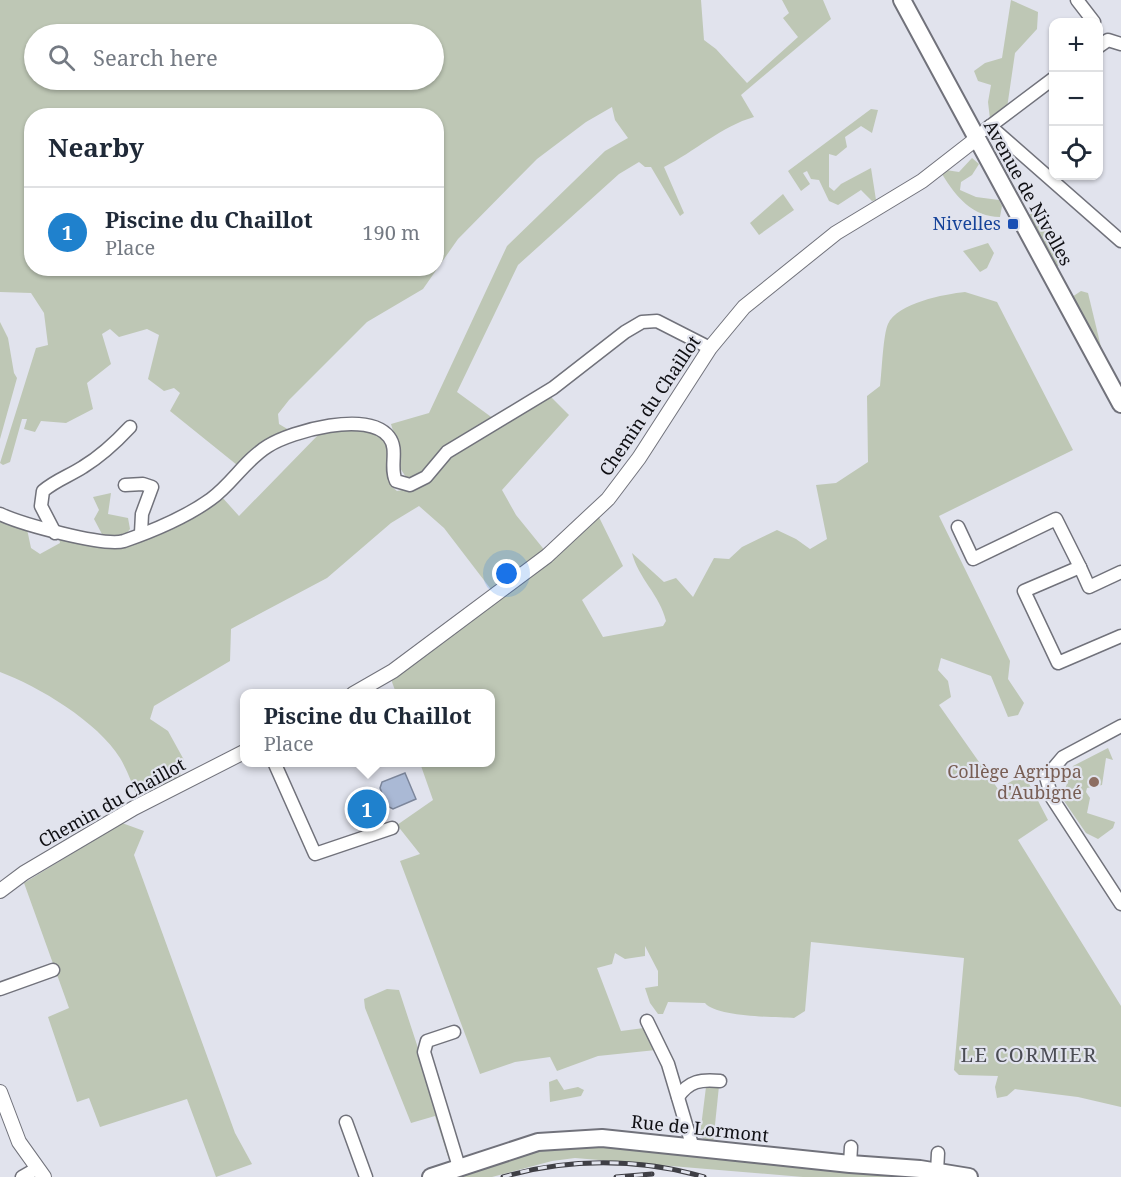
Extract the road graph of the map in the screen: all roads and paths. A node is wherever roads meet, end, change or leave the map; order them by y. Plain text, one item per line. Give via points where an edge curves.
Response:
1 (902, 0) edge
2 (1077, 0) edge
3 (1091, 18) edge
4 (1103, 44) edge
5 (1121, 44) edge
6 (1049, 81) edge
7 (990, 126) junction
8 (976, 139) junction
9 (1121, 241) edge
10 (710, 348) junction
11 (1119, 395) edge
12 (130, 427) dead end
13 (125, 485) dead end
14 (0, 514) edge
15 (958, 527) dead end
16 (55, 533) junction
17 (141, 533) junction
18 (1080, 567) junction
19 (1121, 572) edge
20 (1121, 636) edge
21 (360, 689) edge
22 (1121, 726) edge
23 (240, 754) edge
24 (276, 767) edge
25 (392, 828) dead end
26 (0, 891) edge
27 (1121, 904) edge
28 (53, 970) dead end
29 (0, 989) edge
30 (647, 1021) dead end
31 (454, 1032) dead end
32 (720, 1077) dead end
33 (0, 1092) edge
34 (678, 1097) junction
35 (346, 1122) dead end
36 (693, 1148) junction
37 (938, 1153) dead end
38 (459, 1167) junction
39 (937, 1172) junction
40 (40, 1173) edge
41 (22, 1177) edge
42 (366, 1177) edge
43 (431, 1177) edge
44 (969, 1177) edge

1 - 8 main road, Avenue de Nivelles
2 - 3 street
4 - 5 street
6 - 7 street
7 - 8 street
7 - 9 street
8 - 10 street, Chemin du Chaillot via 922,181 836,233 744,308
8 - 11 main road, Avenue de Nivelles
10 - 17 street via 657,321 642,322 553,388 447,452 418,483 410,485 396,481 393,444 380,429 346,424 299,433 268,446 213,498
10 - 21 street, Chemin du Chaillot via 608,499 547,556 393,671
12 - 16 street via 112,446 43,491 41,506
13 - 17 street via 152,487 142,514
14 - 16 street
15 - 18 street via 973,559 1056,519
16 - 17 street via 122,542
18 - 19 street via 1089,587
18 - 20 street via 1024,591 1059,663
22 - 27 street via 1063,757 1046,777 1052,798
23 - 26 street, Chemin du Chaillot via 134,808
24 - 25 street via 315,854
28 - 29 street
30 - 34 street via 668,1064
31 - 38 street via 427,1041 424,1052
32 - 34 street via 694,1082
33 - 40 street via 19,1142
34 - 36 street
35 - 42 street
36 - 38 main road, Rue de Lormont via 602,1138 569,1139 538,1142
36 - 39 main road, Rue de Lormont via 851,1156
37 - 39 street
38 - 43 main road, Rue de Lormont
39 - 44 main road, Rue de Lormont
40 - 41 street

